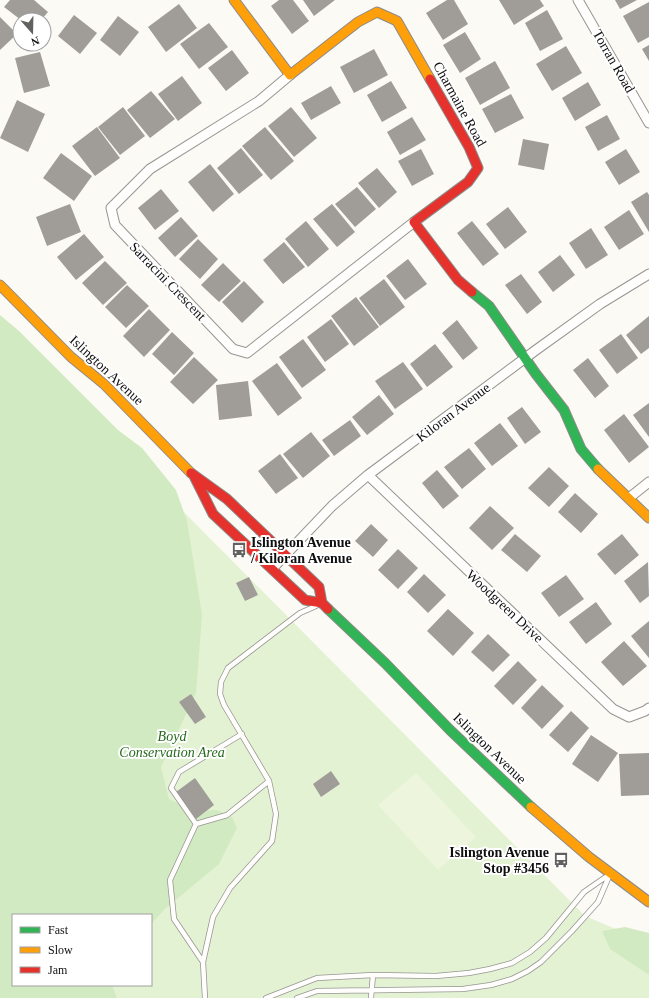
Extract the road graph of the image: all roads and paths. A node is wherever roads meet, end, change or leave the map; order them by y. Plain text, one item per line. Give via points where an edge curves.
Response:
1 (234, 0) edge
2 (578, 0) edge
3 (290, 75) junction
4 (649, 123) edge
5 (414, 222) junction
6 (649, 274) edge
7 (0, 285) edge
8 (525, 358) junction
9 (368, 475) junction
10 (194, 476) junction
11 (649, 482) edge
12 (629, 498) junction
13 (649, 518) edge
14 (286, 555) junction
15 (272, 570) junction
16 (322, 603) junction
17 (649, 708) edge
18 (242, 734) junction
19 (269, 780) junction
20 (196, 824) junction
21 (610, 874) junction
22 (649, 902) edge
23 (203, 962) junction
24 (373, 975) junction
25 (372, 991) junction
26 (205, 998) edge
27 (266, 998) edge
28 (297, 998) edge
29 (371, 998) edge

1 - 3 main road
2 - 4 street, Torran Road
3 - 5 main road, Charmaine Road via 358,22 377,12 397,21 469,147 478,168 468,182
3 - 5 street, Sarracini Crescent via 259,101 150,169 111,208 115,225 233,349 247,353
5 - 8 main road via 458,280 489,306
6 - 8 street, Kiloran Avenue via 600,304
7 - 10 main road, Islington Avenue via 72,357 104,384
8 - 9 street, Kiloran Avenue
8 - 12 main road via 564,410 581,448 592,463
9 - 14 street, Kiloran Avenue via 332,506
9 - 17 street, Woodgreen Drive via 613,709 628,717
10 - 14 main road, Islington Avenue via 227,499
10 - 15 main road, Islington Avenue via 213,514
11 - 12 street
12 - 13 main road
14 - 15 street, Kiloran Avenue
14 - 16 main road, Islington Avenue via 319,586
15 - 16 main road, Islington Avenue via 305,600
16 - 18 lane via 300,613 228,668 221,682 220,694
16 - 21 main road, Islington Avenue via 544,819
18 - 19 lane
18 - 20 lane via 179,772 171,788
19 - 20 lane via 227,815
19 - 23 lane via 276,814 272,841 230,888 214,917
20 - 23 lane via 170,880 174,919
21 - 22 main road, Islington Avenue
21 - 24 lane via 584,892 546,938 512,963 469,974
21 - 25 lane via 598,902 577,925 541,962 512,979 463,989
23 - 26 lane
24 - 25 lane
24 - 27 lane via 317,978
25 - 28 lane via 317,991
25 - 29 lane

